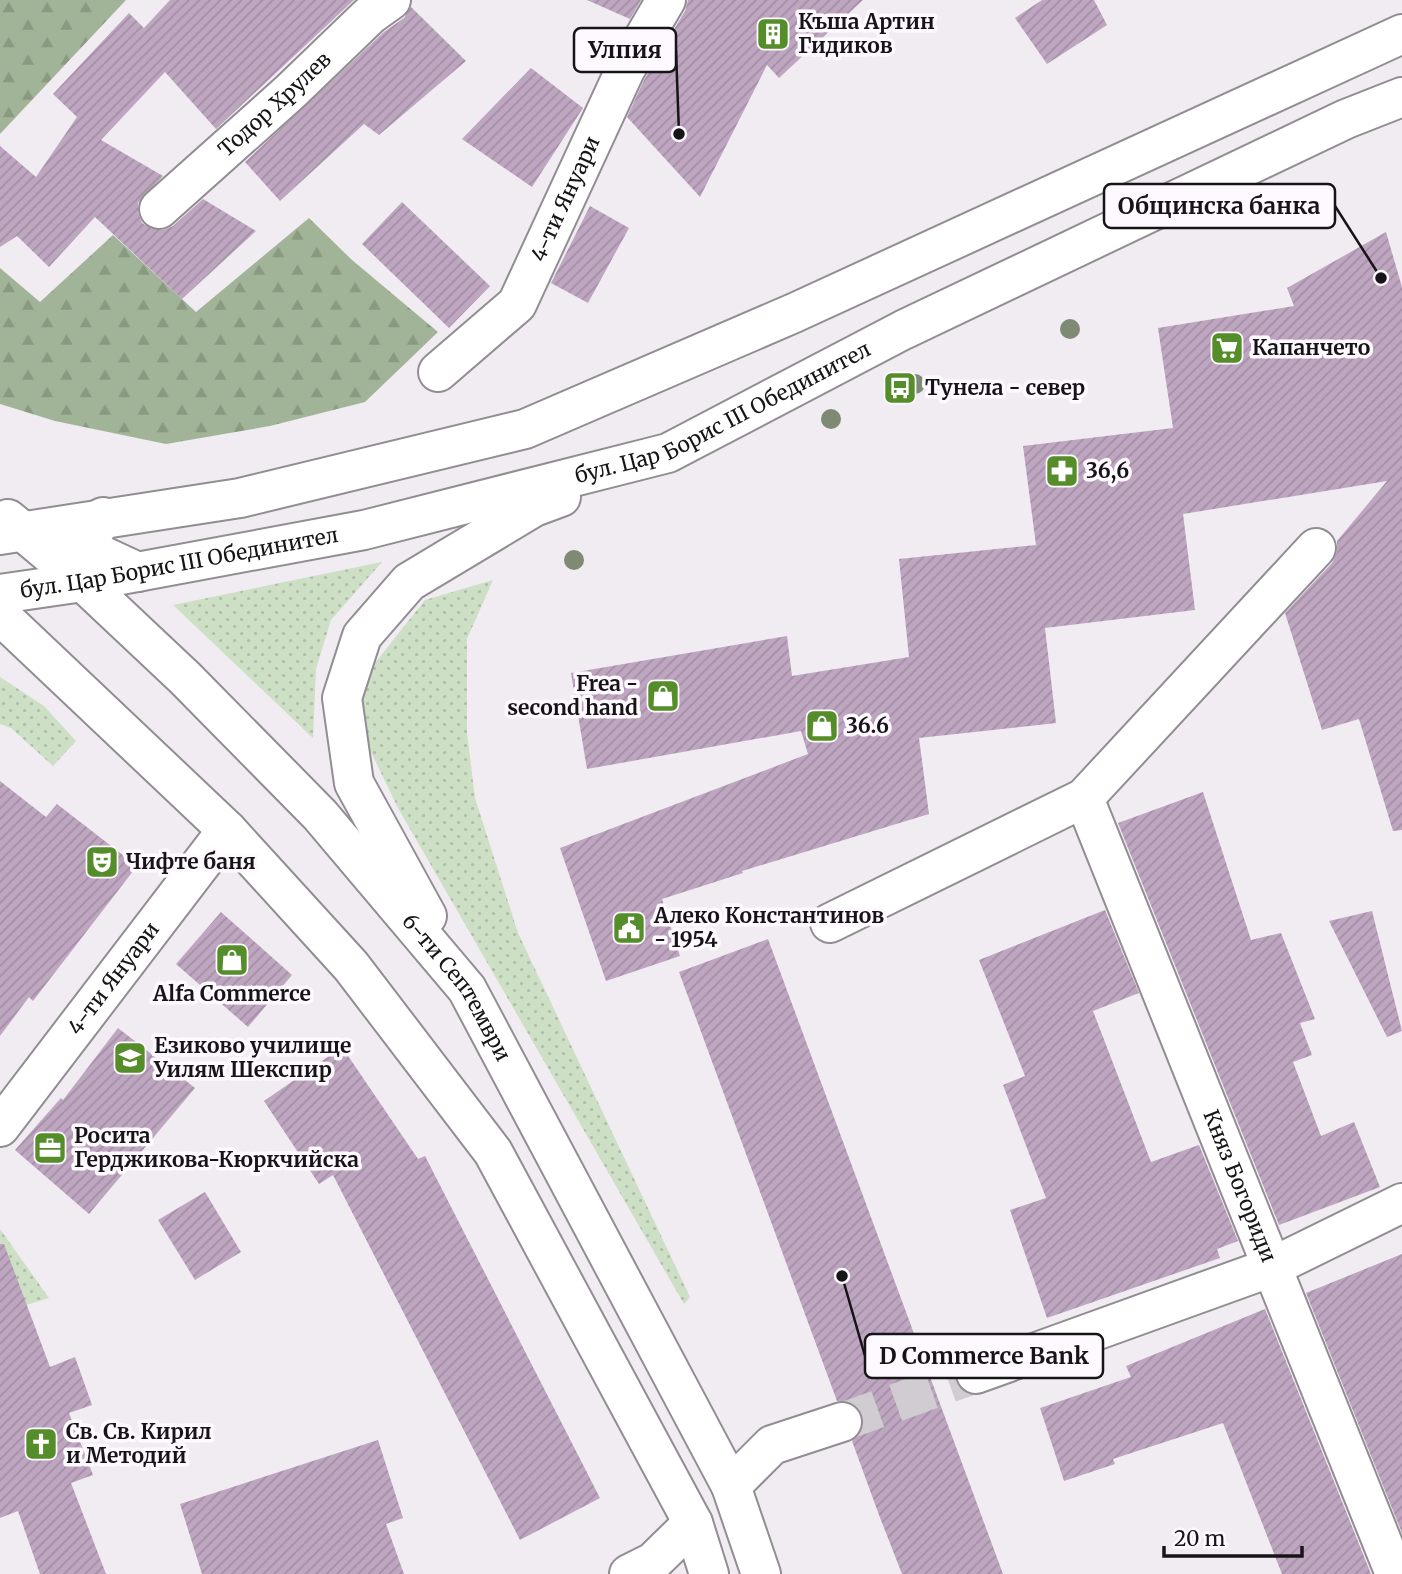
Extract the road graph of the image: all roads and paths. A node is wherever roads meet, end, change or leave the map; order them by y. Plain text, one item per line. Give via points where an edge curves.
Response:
1 (391, 0) edge
2 (666, 0) edge
3 (1402, 34) edge
4 (1402, 97) edge
5 (1402, 109) edge
6 (1346, 119) junction
7 (159, 208) dead end
8 (438, 372) dead end
9 (668, 453) junction
10 (103, 517) junction
11 (7, 526) edge
12 (1316, 548) dead end
13 (138, 572) junction
14 (83, 582) junction
15 (0, 593) edge
16 (0, 615) edge
17 (1084, 799) junction
18 (227, 830) junction
19 (830, 923) dead end
20 (467, 989) junction
21 (0, 1127) edge
22 (1402, 1203) edge
23 (1272, 1267) junction
24 (976, 1374) tunnel mouth
25 (842, 1422) tunnel mouth
26 (731, 1486) junction
27 (693, 1523) junction
28 (629, 1574) edge
29 (709, 1574) edge
30 (761, 1574) edge
31 (1395, 1574) edge

1 - 7 main road, Тодор Хрулев
2 - 8 main road, 4-ти Януари via 625,70 517,304
3 - 10 main road via 794,313 525,429 240,498
4 - 6 main road, бул. Цар Борис III Обединител
5 - 6 main road
6 - 9 main road, бул. Цар Борис III Обединител via 903,330
9 - 13 main road, бул. Цар Борис III Обединител via 364,530
9 - 20 main road via 534,508 409,582 362,636 342,698 354,783
10 - 11 main road
10 - 13 main road via 84,547
11 - 14 main road, 6-ти Септември
12 - 17 main road
13 - 14 main road, бул. Цар Борис III Обединител
14 - 15 main road, бул. Цар Борис III Обединител
14 - 20 main road, 6-ти Септември via 320,815
16 - 18 main road
17 - 19 main road
17 - 23 main road, Княз Богориди
18 - 21 main road, 4-ти Януари
18 - 27 main road via 351,966 493,1152
20 - 26 main road, 6-ти Септември
22 - 23 main road
23 - 24 main road
23 - 31 main road, Княз Богориди
25 - 26 main road via 772,1445
26 - 30 main road, 6-ти Септември
27 - 28 main road via 653,1562
27 - 29 main road

